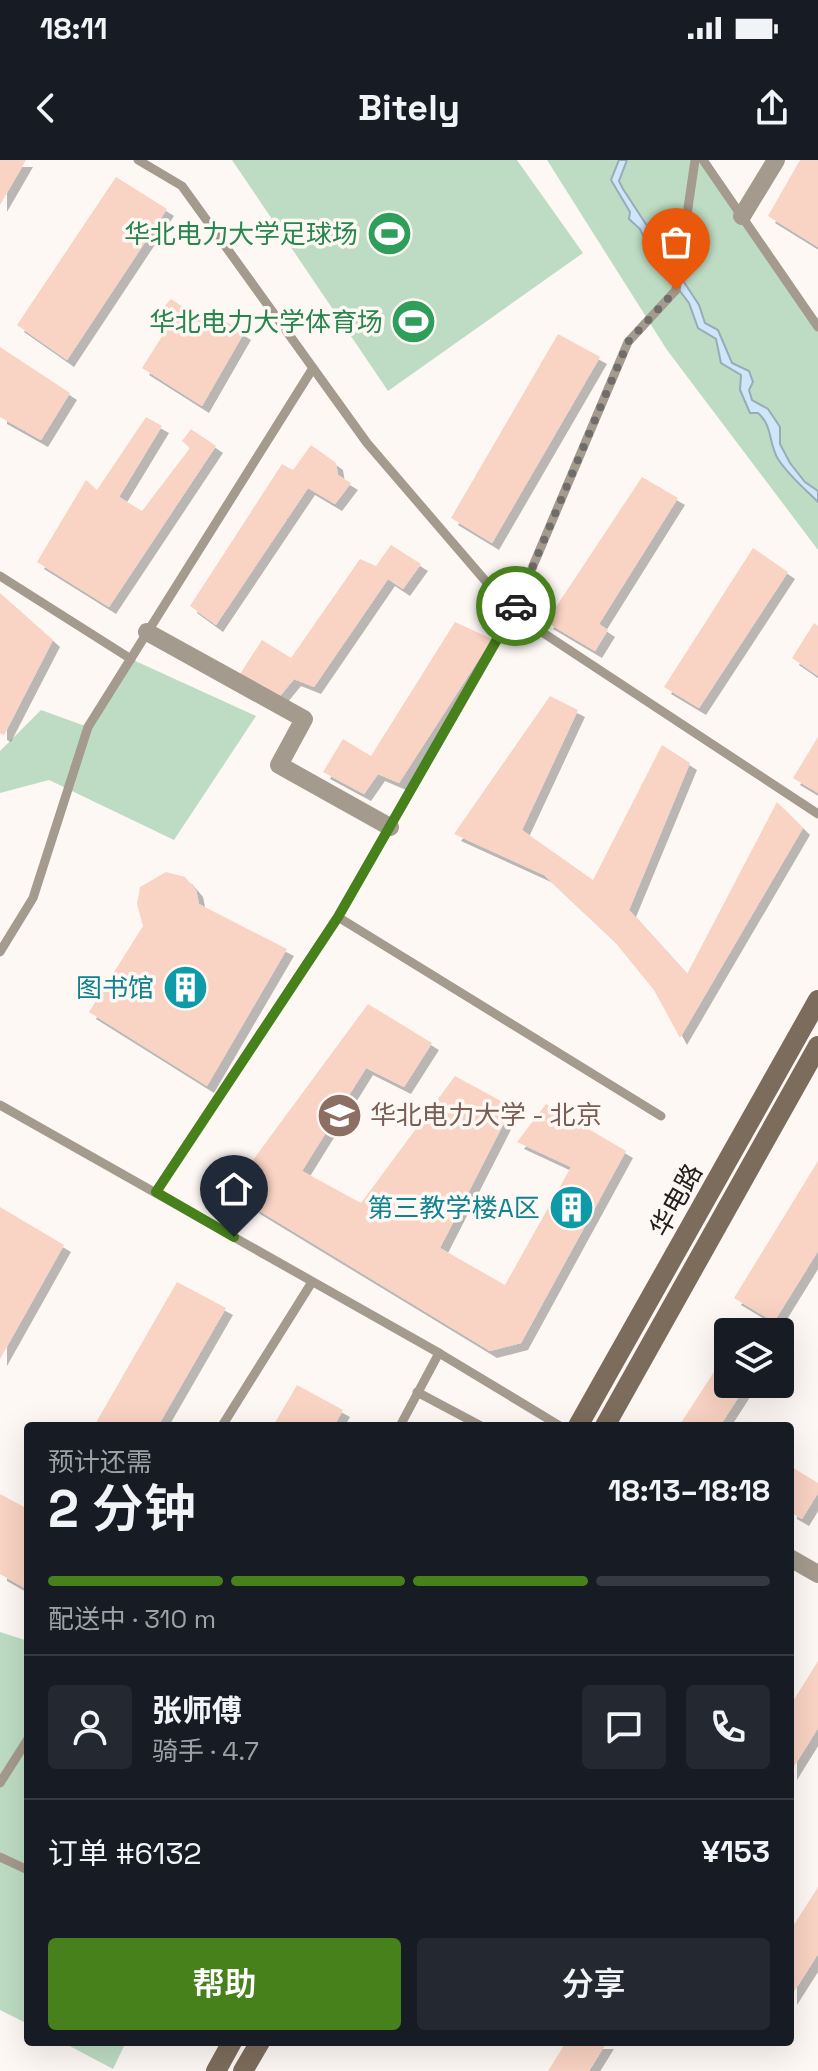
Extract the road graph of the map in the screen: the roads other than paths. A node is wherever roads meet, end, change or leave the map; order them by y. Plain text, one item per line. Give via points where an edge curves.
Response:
1 (138, 160) edge
2 (695, 160) edge
3 (703, 160) edge
4 (776, 160) edge
5 (742, 216) junction
6 (818, 327) edge
7 (313, 368) junction
8 (0, 576) edge
9 (513, 613) junction
10 (147, 632) junction
11 (131, 659) junction
12 (818, 814) edge
13 (390, 827) junction
14 (338, 917) junction
15 (0, 952) edge
16 (818, 1000) edge
17 (818, 1046) edge
18 (0, 1105) edge
19 (661, 1116) dead end
20 (156, 1192) junction
21 (312, 1282) junction
22 (439, 1353) junction
23 (417, 1392) junction
24 (224, 1422) edge
25 (402, 1422) edge
26 (473, 1422) edge
27 (553, 1422) edge
28 (580, 1422) edge
29 (607, 1422) edge
30 (794, 1560) edge
31 (818, 1574) edge
32 (24, 1745) edge
33 (0, 1783) edge
34 (0, 1857) edge
35 (24, 1868) edge
36 (230, 2046) edge
37 (258, 2046) edge
38 (216, 2071) edge
39 (243, 2071) edge

1 - 7 lane via 182,186
2 - 9 lane via 676,290 628,342
3 - 5 lane
4 - 5 street
5 - 6 lane
7 - 9 lane via 367,443
7 - 10 lane
8 - 11 lane
9 - 12 lane
9 - 13 lane
10 - 11 lane
10 - 13 street via 304,719 279,765
11 - 15 lane via 88,727 33,898
13 - 14 lane
14 - 19 lane
14 - 20 lane
16 - 28 street, 华电路
17 - 29 street, 华电路
18 - 20 lane
20 - 21 lane
21 - 22 lane
21 - 24 lane
22 - 23 lane
22 - 27 lane
23 - 25 lane
23 - 26 lane
30 - 31 street
32 - 33 lane
34 - 35 lane
36 - 38 street
37 - 39 street

